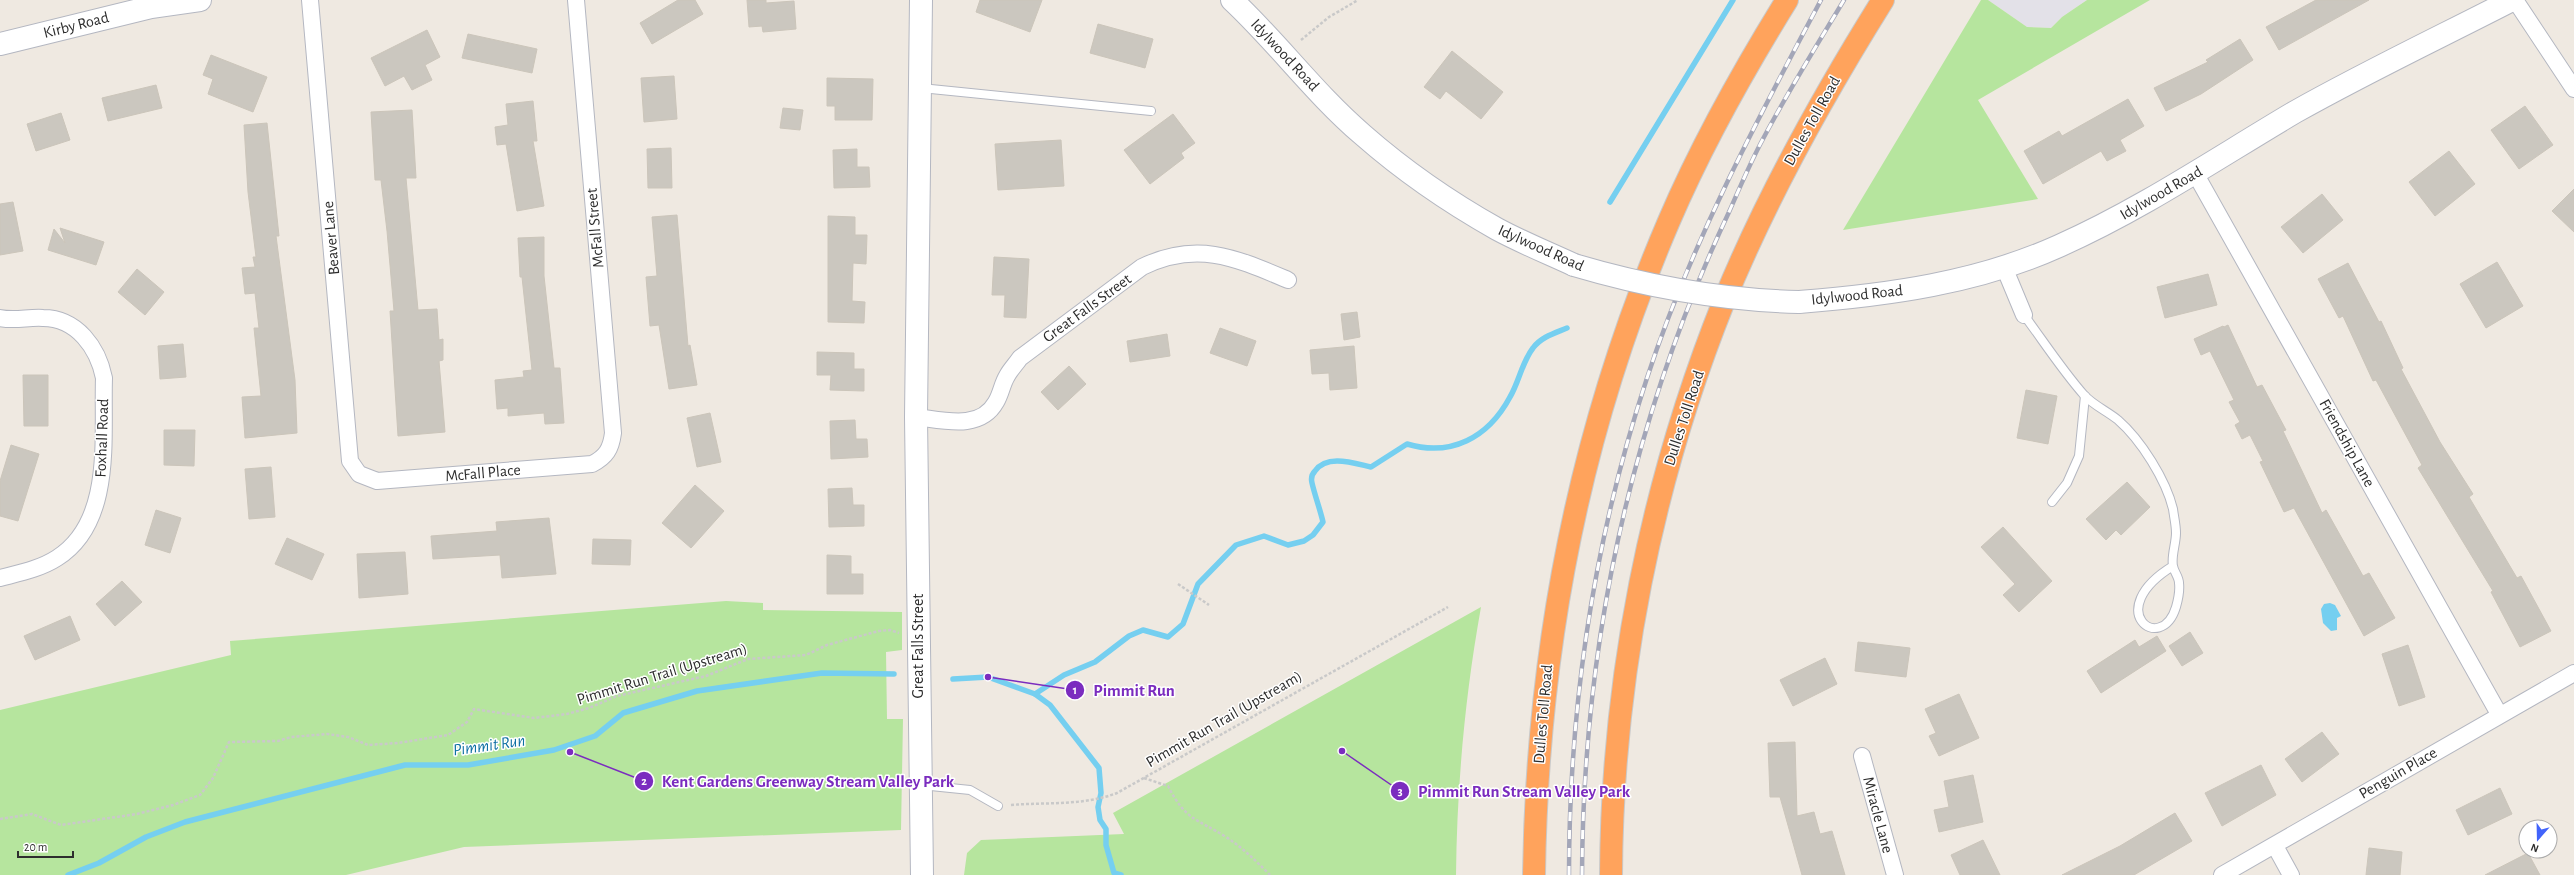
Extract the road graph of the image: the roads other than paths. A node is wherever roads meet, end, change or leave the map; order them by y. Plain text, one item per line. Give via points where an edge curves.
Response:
1 (200, 0) edge
2 (310, 0) edge
3 (576, 0) edge
4 (921, 0) edge
5 (1232, 0) edge
6 (1787, 0) edge
7 (1883, 0) edge
8 (2513, 0) edge
9 (0, 44) edge
10 (920, 88) junction
11 (2574, 89) edge
12 (1151, 111) dead end
13 (2195, 173) junction
14 (2004, 266) junction
15 (1288, 280) dead end
16 (2024, 315) joint
17 (0, 318) edge
18 (2085, 396) junction
19 (916, 417) junction
20 (611, 459) joint
21 (355, 479) joint
22 (2052, 502) dead end
23 (2173, 566) junction
24 (0, 578) edge
25 (2574, 673) edge
26 (2499, 714) junction
27 (1862, 756) dead end
28 (920, 785) junction
29 (998, 806) road end
30 (2275, 846) junction
31 (922, 875) edge
32 (1534, 875) edge
33 (1611, 875) edge
34 (1895, 875) edge
35 (2222, 875) edge
36 (2291, 875) edge

1 - 9 main road, Kirby Road via 151,7
2 - 21 street, Beaver Lane via 350,461
3 - 20 street, McFall Street via 613,433
4 - 10 main road, Great Falls Street
5 - 14 main road, Idylwood Road, bridge via 1362,134 1433,191 1498,229 1574,265 1628,281 1705,295 1751,301 1799,302 1863,297 1919,288
6 - 32 highway, Dulles Toll Road via 1726,105 1669,221 1625,334 1600,416 1572,527 1554,617 1540,736
7 - 33 highway, Dulles Toll Road via 1810,123 1751,240 1713,330 1677,436 1651,534 1629,654 1617,754
8 - 11 street
8 - 13 main road, Idylwood Road via 2297,111
10 - 12 lane
10 - 19 main road, Great Falls Street
13 - 14 main road, Idylwood Road via 2120,217 2058,247
13 - 26 street, Friendship Lane
14 - 16 street
15 - 19 street, Great Falls Street via 1235,258 1206,252 1160,258 1142,267 1020,358 1006,376 996,402 987,413 974,420 961,422
16 - 18 lane
17 - 24 street, Foxhall Road via 45,318 58,320 76,329 95,350 104,378 100,488 94,514 83,534 57,558 37,568
18 - 22 lane via 2079,456 2067,483
18 - 23 lane via 2119,421 2163,480 2172,508 2176,533
19 - 28 main road, Great Falls Street
20 - 21 street, McFall Place via 592,464 385,481
23 - 23 lane via 2179,582 2173,616 2166,625 2146,627 2140,622 2138,602 2157,575
25 - 26 street, Penguin Place
26 - 30 street, Penguin Place
27 - 34 street, Miracle Lane
28 - 29 lane via 970,790
28 - 31 main road, Great Falls Street
30 - 35 street, Penguin Place
30 - 36 street

